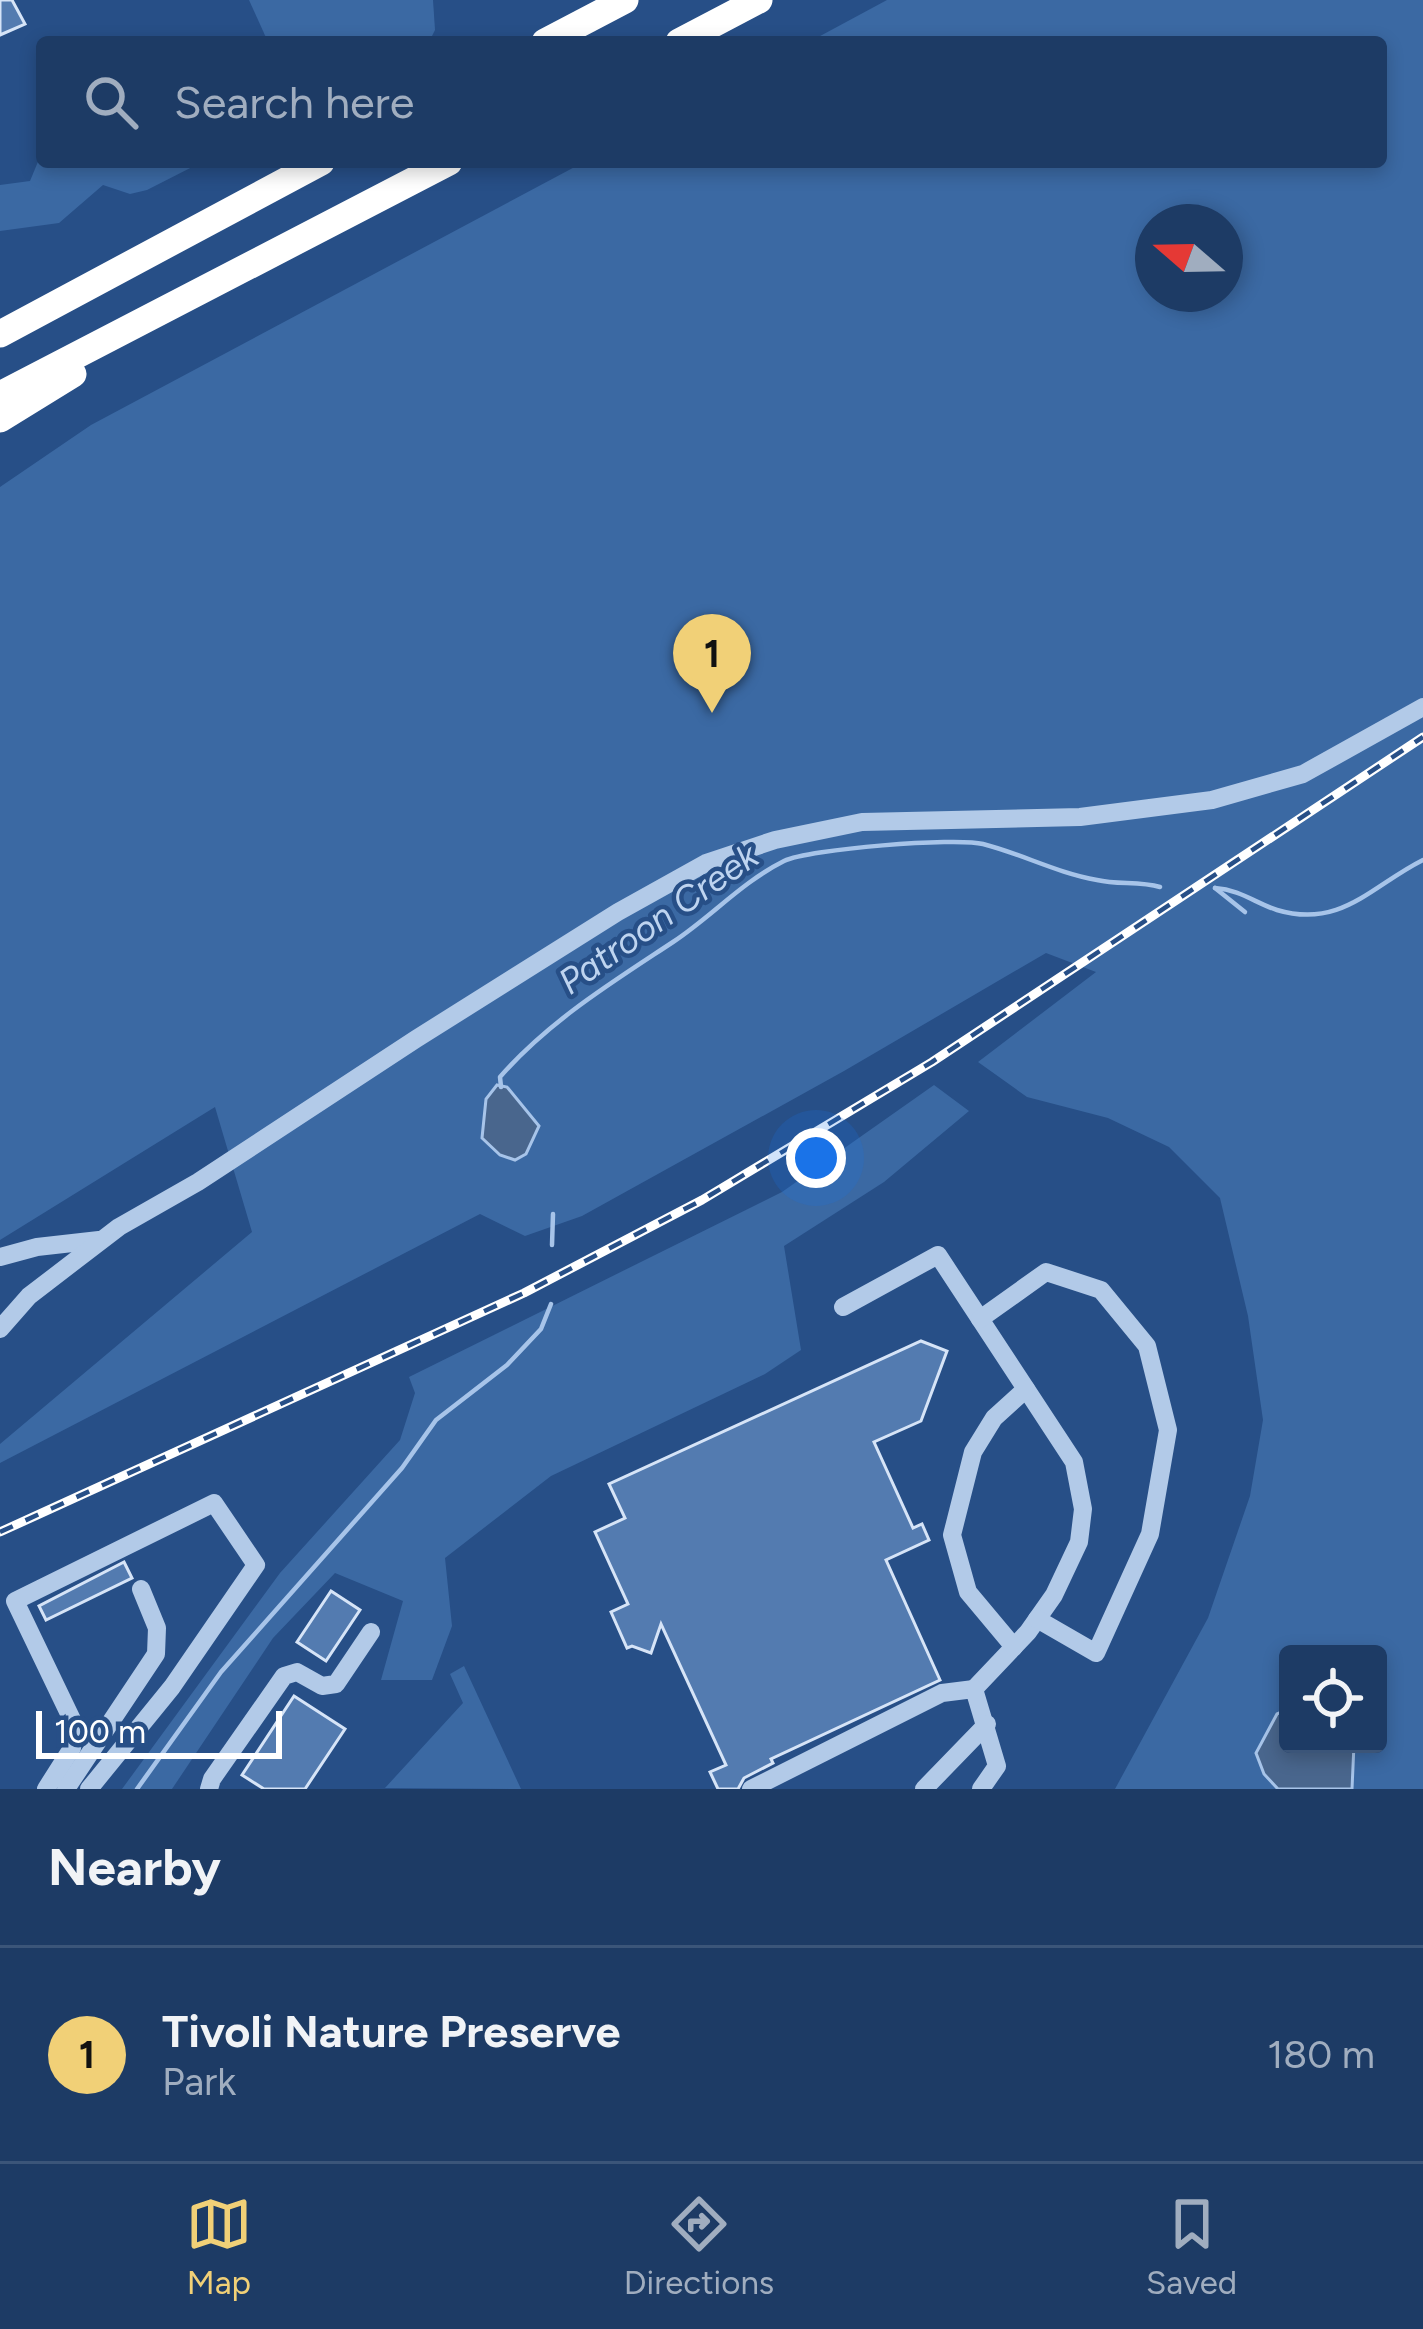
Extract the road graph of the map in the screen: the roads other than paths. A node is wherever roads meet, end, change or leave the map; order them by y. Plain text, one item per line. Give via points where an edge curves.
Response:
1 (625, 0) edge
2 (759, 0) edge
3 (589, 32) edge
4 (690, 36) edge
5 (310, 168) edge
6 (437, 168) edge
7 (252, 264) junction
8 (0, 334) edge
9 (0, 395) edge
10 (0, 419) edge
11 (1423, 707) edge
12 (99, 1240) junction
13 (0, 1257) edge
14 (29, 1296) junction
15 (843, 1307) dead end
16 (0, 1317) edge
17 (980, 1319) junction
18 (0, 1329) edge
19 (1026, 1389) junction
20 (141, 1589) dead end
21 (1037, 1618) junction
22 (371, 1632) dead end
23 (1014, 1647) junction
24 (974, 1689) junction
25 (987, 1724) junction
26 (46, 1789) edge
27 (66, 1789) edge
28 (89, 1789) edge
29 (209, 1789) edge
30 (751, 1789) edge
31 (924, 1789) edge
32 (981, 1789) edge

1 - 3 highway
2 - 4 highway
5 - 8 highway
6 - 7 highway
7 - 9 highway
7 - 10 highway
11 - 12 street via 1303,774 1212,800 1080,818 862,822 706,863
12 - 13 street
12 - 14 street
14 - 16 street
14 - 18 street
15 - 17 street via 938,1255
17 - 19 street
17 - 21 street via 1046,1272 1101,1291 1147,1346 1168,1430 1150,1534 1096,1653
19 - 21 street via 1073,1462 1083,1509 1079,1542
19 - 23 street via 994,1418 974,1452 952,1535 968,1592
20 - 27 street via 157,1628 156,1654
21 - 23 street
22 - 29 street via 336,1684 284,1676
23 - 24 street
24 - 25 street
24 - 30 street via 942,1693
25 - 31 street
25 - 32 street via 997,1766
26 - 28 street via 72,1748 75,1726 15,1601 214,1503 256,1564 172,1688

